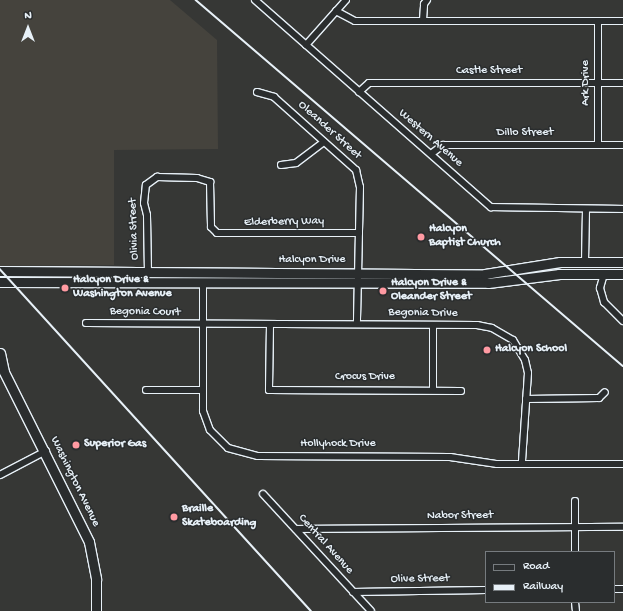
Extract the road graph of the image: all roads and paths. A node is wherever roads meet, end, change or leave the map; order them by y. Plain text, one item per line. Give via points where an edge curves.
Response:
1 (346, 0) edge
2 (428, 0) edge
3 (259, 1) edge
4 (336, 10) junction
5 (423, 20) junction
6 (598, 21) junction
7 (623, 21) edge
8 (306, 45) junction
9 (598, 83) junction
10 (623, 83) edge
11 (257, 92) dead end
12 (359, 92) junction
13 (324, 142) junction
14 (598, 145) junction
15 (623, 145) edge
16 (431, 154) junction
17 (281, 165) dead end
18 (586, 209) junction
19 (623, 210) edge
20 (211, 227) joint
21 (359, 233) junction
22 (585, 262) junction
23 (623, 262) edge
24 (0, 271) edge
25 (148, 273) junction
26 (358, 273) junction
27 (454, 274) junction
28 (604, 274) junction
29 (623, 274) edge
30 (0, 282) edge
31 (203, 282) junction
32 (358, 283) junction
33 (437, 283) junction
34 (623, 320) edge
35 (86, 323) dead end
36 (203, 324) junction
37 (357, 324) junction
38 (270, 325) junction
39 (433, 326) junction
40 (0, 353) edge
41 (2, 371) edge
42 (432, 389) junction
43 (146, 390) dead end
44 (202, 390) junction
45 (461, 391) dead end
46 (605, 392) dead end
47 (526, 399) junction
48 (46, 451) junction
49 (522, 462) junction
50 (623, 464) edge
51 (0, 475) edge
52 (263, 494) dead end
53 (575, 501) dead end
54 (575, 527) junction
55 (623, 527) edge
56 (296, 529) junction
57 (575, 551) edge
58 (485, 590) edge
59 (353, 592) junction
60 (96, 611) edge
61 (371, 611) edge

1 - 4 street
2 - 5 street via 424,4
3 - 8 street, Western Avenue
4 - 5 street via 355,21
4 - 8 street
5 - 6 street
6 - 7 street
6 - 9 street, Ark Drive
8 - 12 street, Western Avenue
9 - 10 street, Castle Street
9 - 12 street, Castle Street via 369,83
9 - 14 street, Ark Drive
11 - 13 street, Oleander Street via 274,97
12 - 16 street, Western Avenue
13 - 17 street via 296,163
13 - 21 street, Oleander Street via 356,170 360,186
14 - 15 street, Dillo Street
14 - 16 street, Dillo Street via 443,145
16 - 18 street, Western Avenue via 491,207
18 - 19 street, Western Avenue
18 - 22 street
20 - 21 street, Elderberry Way via 217,233 230,234
20 - 25 street, Olivia Street via 210,182 197,178 157,177 146,186 144,203 147,215
21 - 26 street, Oleander Street
22 - 23 main road, Halcyon Drive
22 - 27 main road, Halcyon Drive via 485,274
24 - 25 main road, Halcyon Drive
25 - 26 main road, Halcyon Drive
26 - 27 main road, Halcyon Drive
26 - 32 street, Oleander Street
27 - 33 main road
28 - 29 main road, Halcyon Drive
28 - 33 main road, Halcyon Drive via 558,274 488,283
28 - 34 street via 600,288 604,302
30 - 31 main road, Halcyon Drive
31 - 32 main road, Halcyon Drive
31 - 36 street, Hollyhock Drive
32 - 33 main road, Halcyon Drive
32 - 37 street, Oleander Street
35 - 36 street, Begonia Court
36 - 38 street, Begonia Drive
36 - 44 street, Hollyhock Drive
37 - 38 street, Begonia Drive
37 - 39 street, Begonia Drive
38 - 42 street, Crocus Drive via 269,390
39 - 42 street
39 - 47 street, Begonia Drive via 477,325 492,328 508,336 525,360
40 - 41 main road, Washington Avenue
41 - 48 main road, Washington Avenue
42 - 45 street, Crocus Drive
43 - 44 street
44 - 49 street, Hollyhock Drive via 203,411 210,430 228,448 248,455 450,457 485,463
46 - 47 street via 598,398
47 - 49 street, Begonia Drive
48 - 51 street
48 - 60 main road, Washington Avenue via 89,542 96,579
49 - 50 street, Hollyhock Drive
52 - 56 street, Central Avenue
53 - 54 street
54 - 55 street, Nabor Street
54 - 56 street, Nabor Street
54 - 57 street
56 - 59 street, Central Avenue
58 - 59 street, Olive Street
59 - 61 street, Central Avenue

